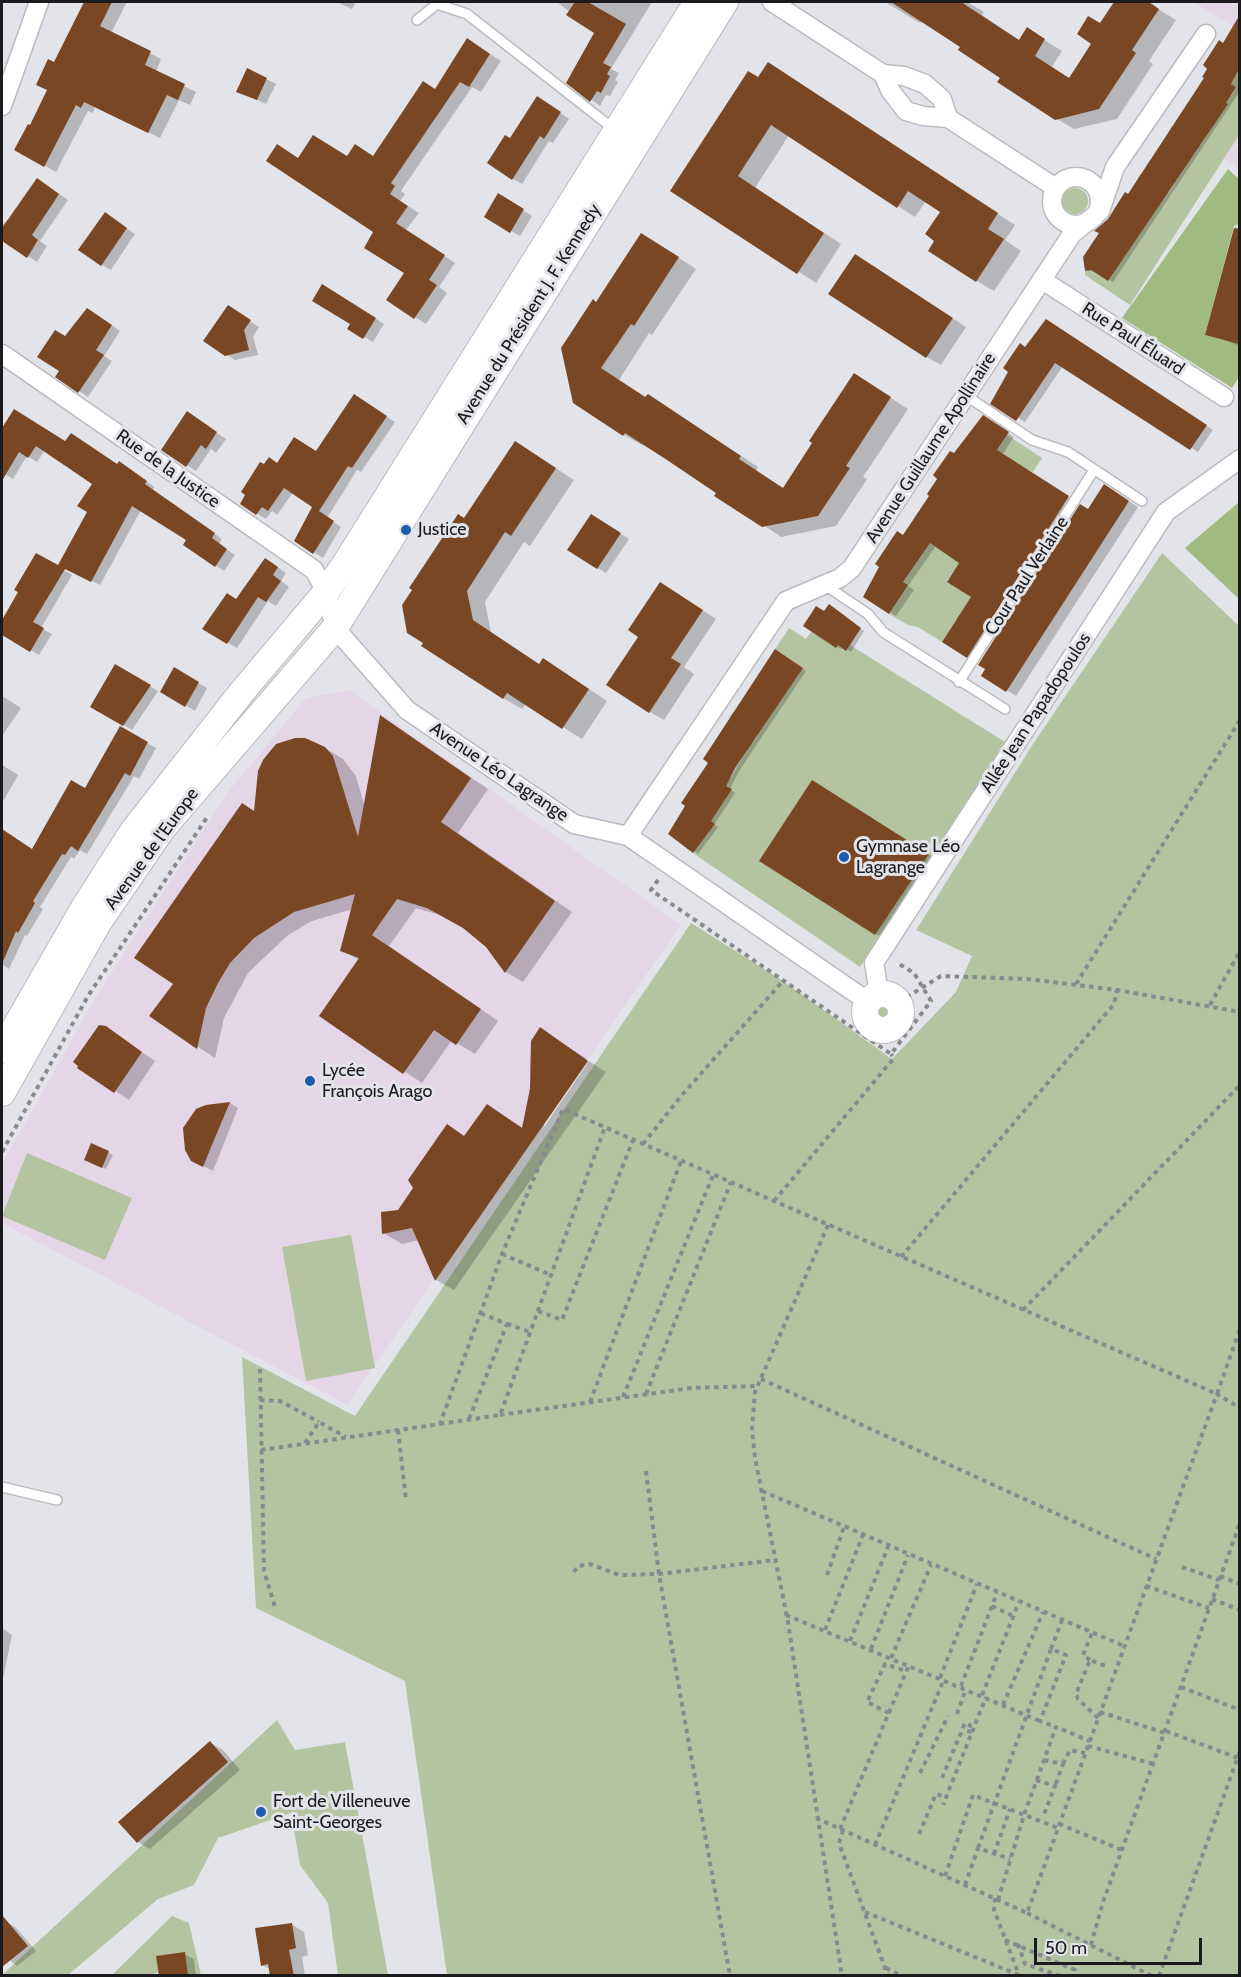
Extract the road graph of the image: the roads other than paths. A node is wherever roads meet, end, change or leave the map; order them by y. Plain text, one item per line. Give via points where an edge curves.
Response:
1 (39, 2) edge
2 (697, 2) edge
3 (725, 2) edge
4 (772, 2) edge
5 (417, 20) dead end
6 (1206, 34) dead end
7 (883, 74) junction
8 (2, 106) edge
9 (948, 118) junction
10 (617, 131) junction
11 (1115, 167) junction
12 (1086, 179) junction
13 (1056, 188) junction
14 (1092, 218) junction
15 (1042, 280) junction
16 (2, 354) edge
17 (965, 395) junction
18 (1224, 397) dead end
19 (1239, 459) edge
20 (1094, 471) junction
21 (1142, 501) dead end
22 (825, 585) junction
23 (326, 592) junction
24 (335, 628) junction
25 (959, 682) junction
26 (1005, 710) dead end
27 (628, 836) junction
28 (882, 999) joint
29 (2, 1050) edge
30 (2, 1093) edge
31 (2, 1487) edge
32 (57, 1500) dead end

1 - 8 street
2 - 10 main road, Avenue du Président J. F. Kennedy
3 - 24 main road, Avenue du Président J. F. Kennedy
4 - 7 street
5 - 10 lane via 437,4 468,14
6 - 11 street, Avenue Guillaume Apollinaire
7 - 9 street via 925,84 942,99
7 - 9 street via 906,111
9 - 13 street
10 - 23 main road, Avenue du Président J. F. Kennedy
11 - 12 street
11 - 14 street, Avenue Guillaume Apollinaire via 1100,211
12 - 13 street via 1068,178
12 - 14 street via 1099,192 1098,211
13 - 14 street via 1052,199 1058,217 1075,224
14 - 15 street, Avenue Guillaume Apollinaire via 1072,234
15 - 17 street, Avenue Guillaume Apollinaire
15 - 18 street, Rue Paul Éluard
16 - 23 street, Rue de la Justice via 314,570
17 - 20 lane via 1032,440 1068,452
17 - 22 street, Avenue Guillaume Apollinaire via 852,568
19 - 28 street, Allée Jean Papadopoulos via 1166,512 874,963
20 - 21 lane
20 - 25 lane, Cour Paul Verlaine
22 - 25 lane via 868,614 883,632
22 - 27 street, Avenue Guillaume Apollinaire via 786,601
23 - 24 street, Avenue Léo Lagrange
23 - 29 main road, Avenue de l'Europe via 133,831
24 - 27 street, Avenue Léo Lagrange via 407,710 574,824
24 - 30 main road, Avenue de l'Europe via 162,829 99,923
25 - 26 lane
27 - 28 street, Avenue Léo Lagrange
31 - 32 lane

